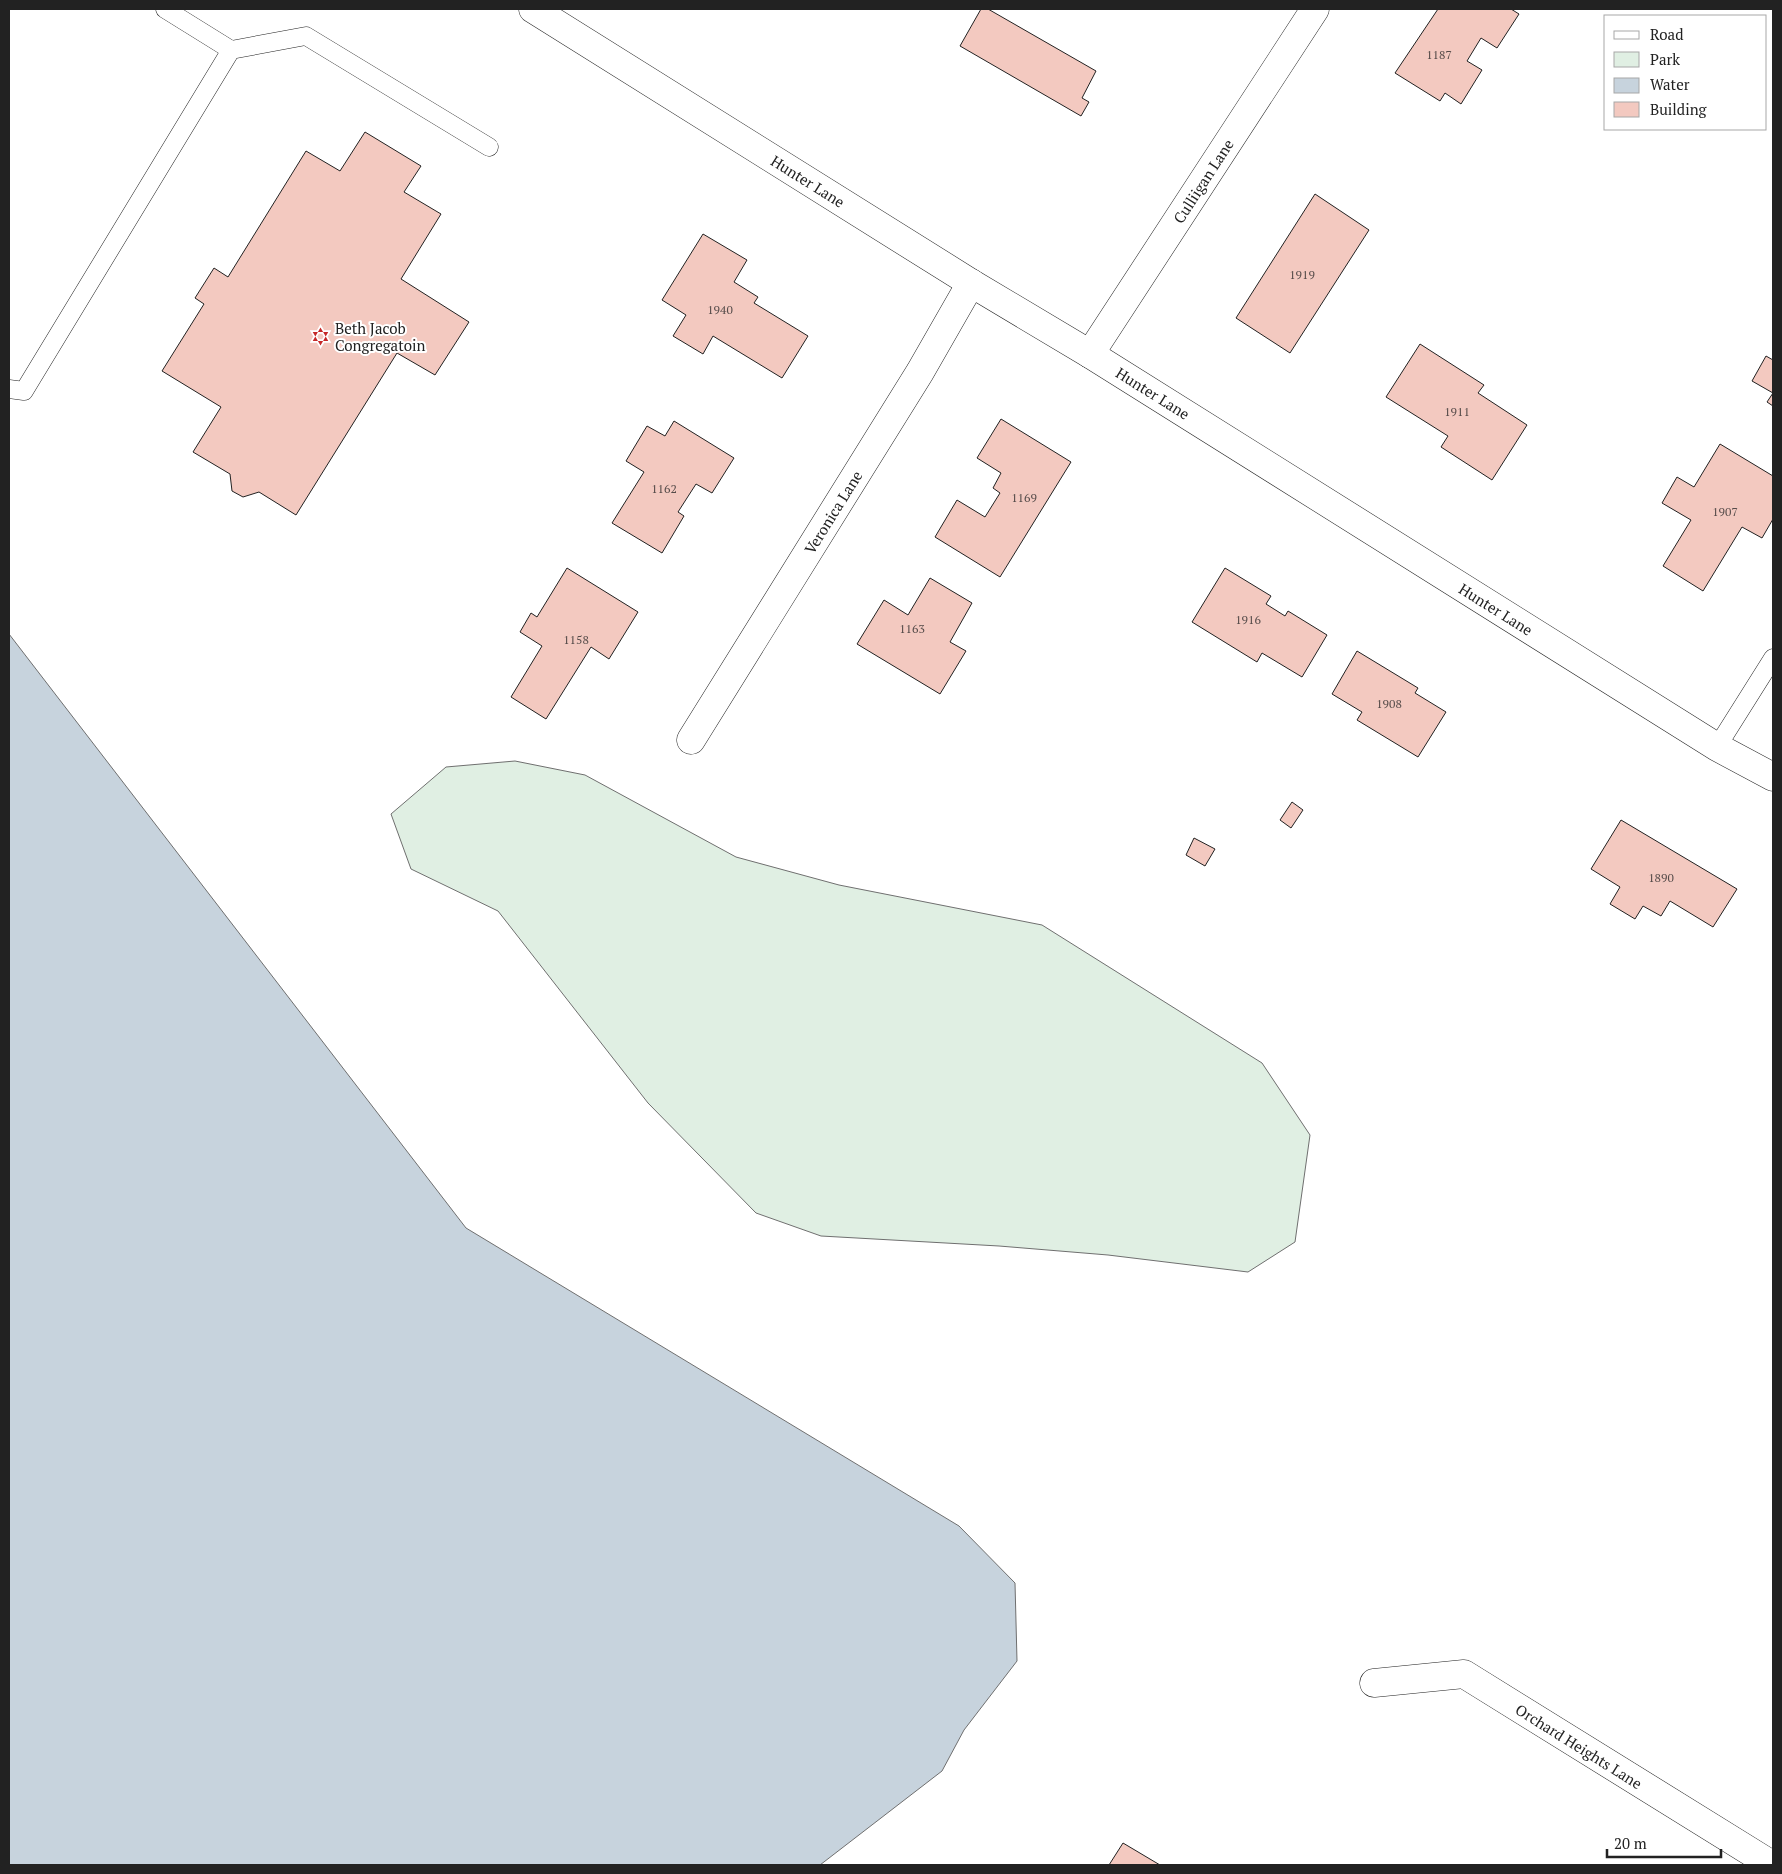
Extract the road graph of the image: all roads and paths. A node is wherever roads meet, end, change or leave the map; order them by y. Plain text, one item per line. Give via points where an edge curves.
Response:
1 (165, 9) edge
2 (533, 9) edge
3 (1315, 9) edge
4 (231, 50) junction
5 (489, 147) dead end
6 (971, 284) junction
7 (1090, 354) junction
8 (9, 389) edge
9 (1773, 658) edge
10 (691, 740) dead end
11 (1717, 747) junction
12 (1773, 777) edge
13 (1374, 1682) dead end
14 (1772, 1865) edge

1 - 4 lane
2 - 6 street, Hunter Lane
3 - 7 street, Culliigan Lane
4 - 5 lane via 306,36
4 - 8 lane via 24,391
6 - 7 street, Hunter Lane
6 - 10 street, Veronica Lane via 920,372
7 - 11 street, Hunter Lane
9 - 11 lane
11 - 12 street, Hunter Lane
13 - 14 street, Orchard Heights Lane via 1464,1674

